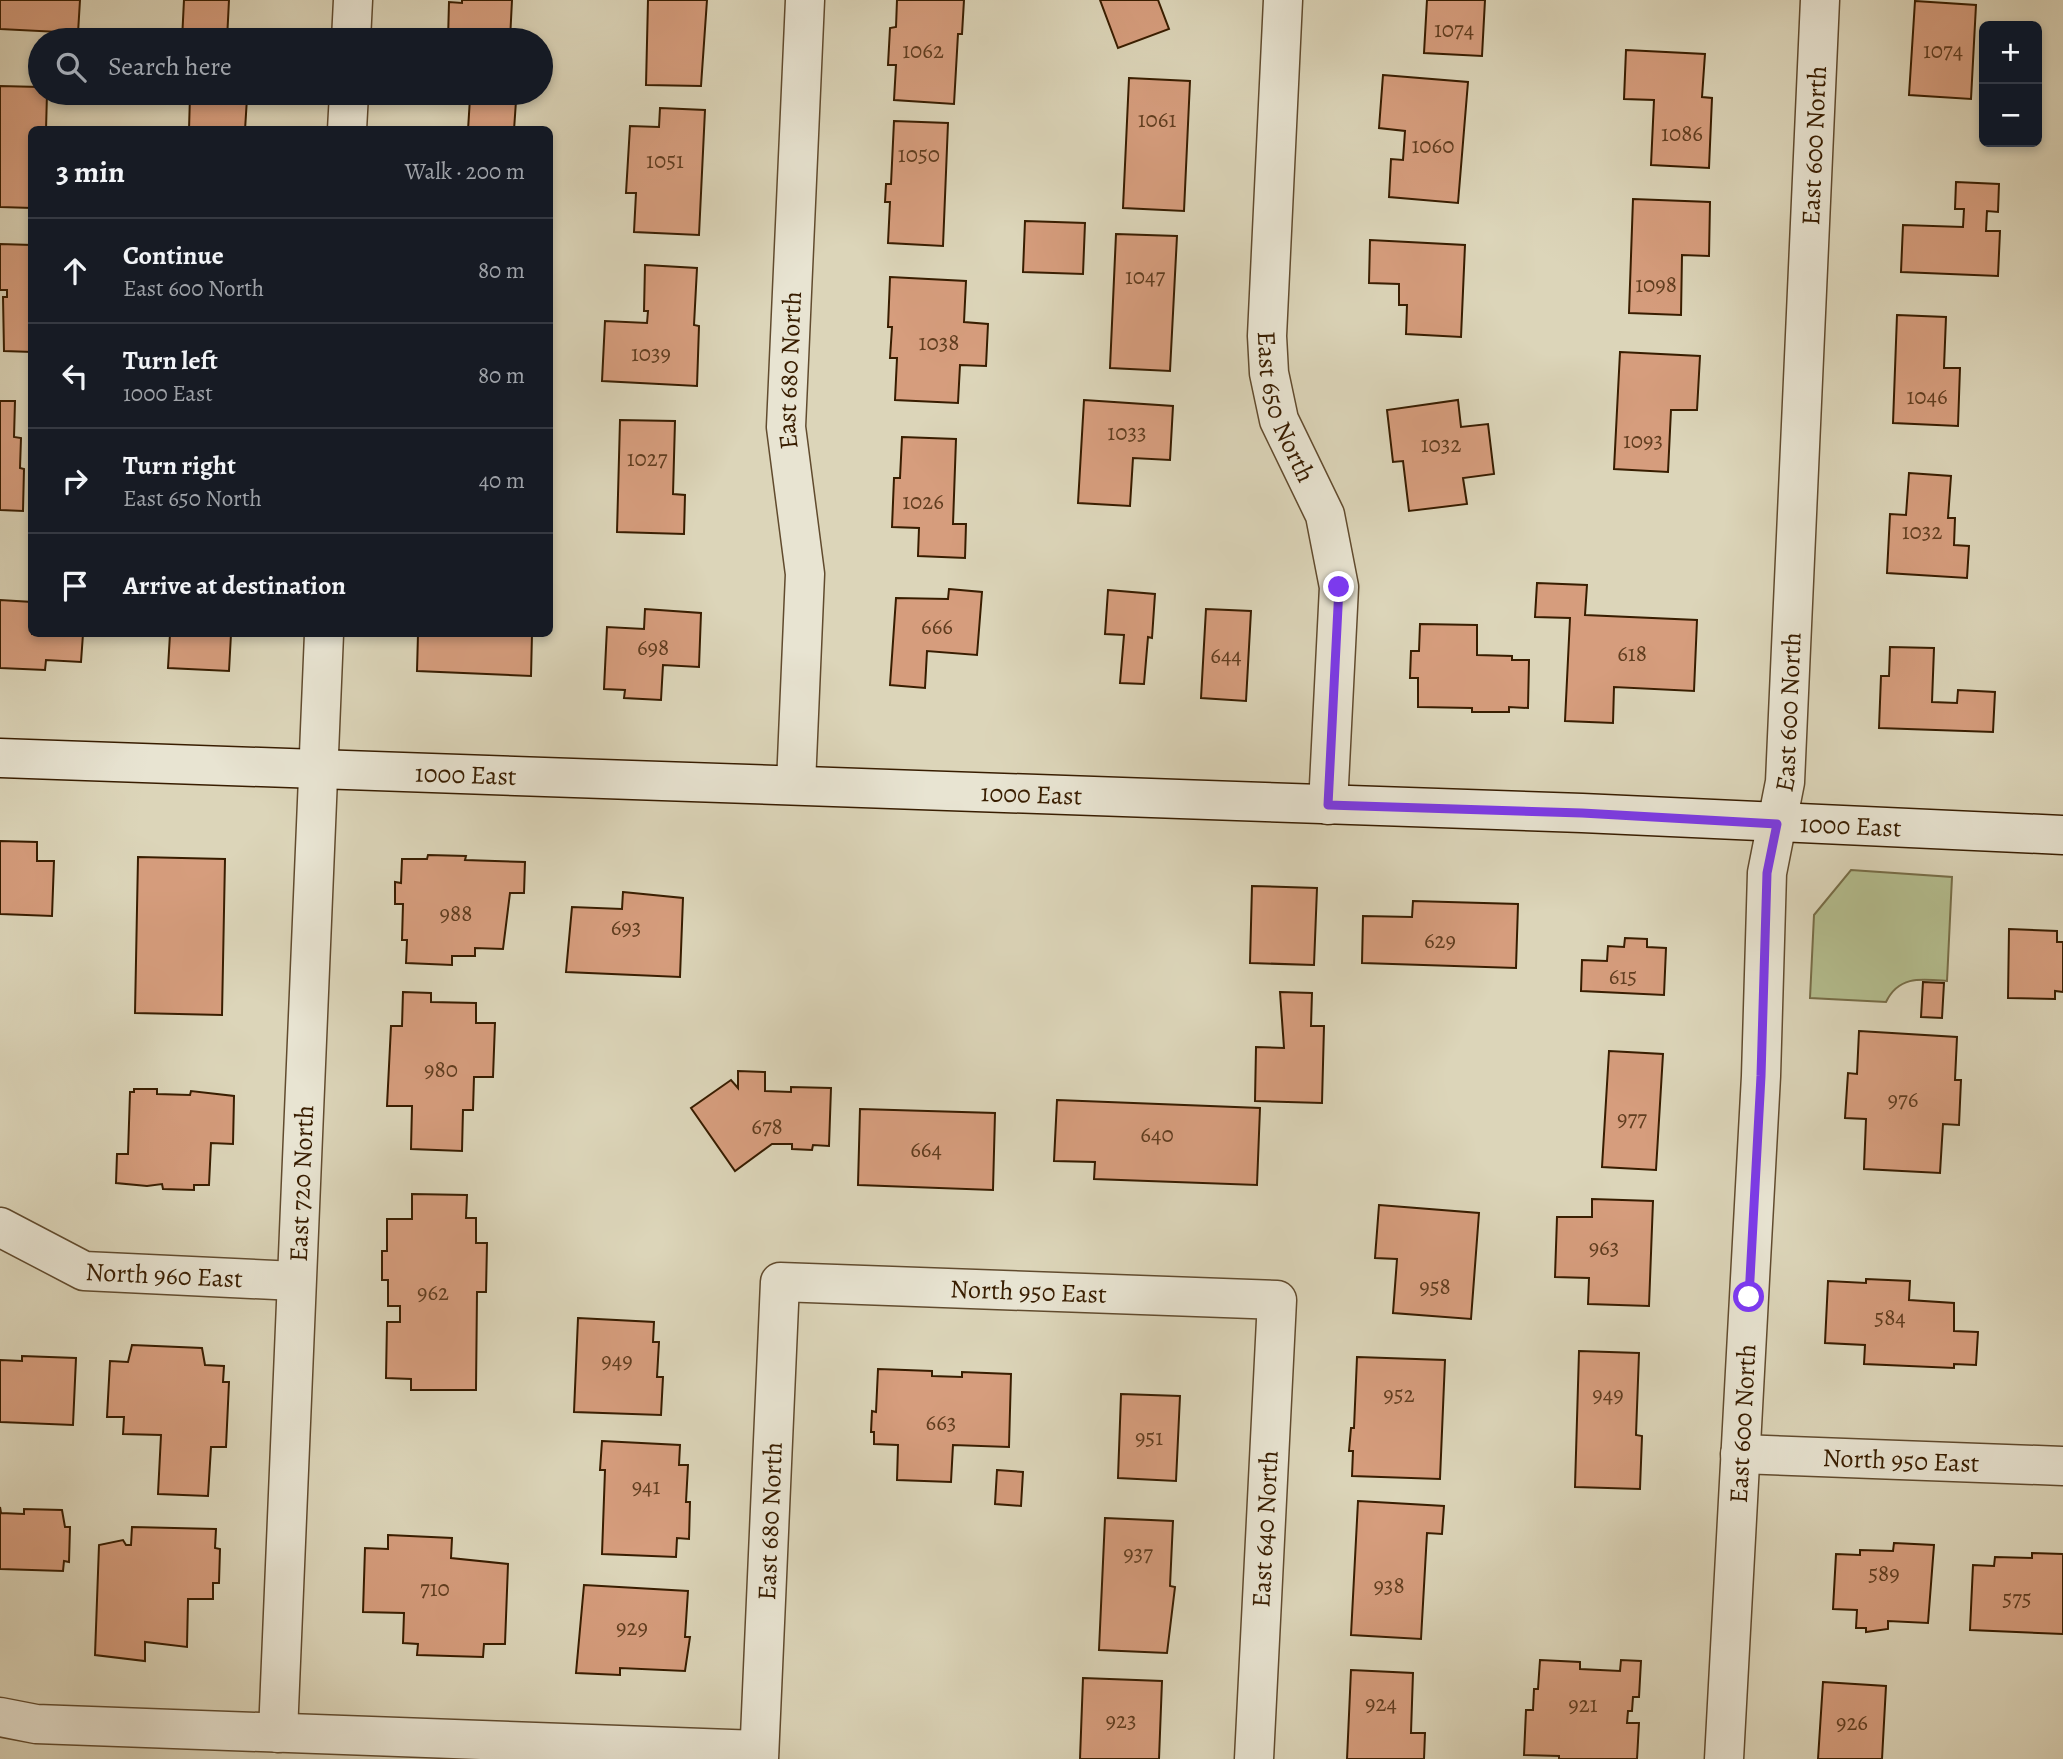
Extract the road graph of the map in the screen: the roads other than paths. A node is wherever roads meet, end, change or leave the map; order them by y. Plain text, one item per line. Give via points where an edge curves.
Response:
1 (353, 0) edge
2 (805, 0) edge
3 (1283, 0) edge
4 (1820, 0) edge
5 (352, 28) edge
6 (349, 105) edge
7 (348, 126) edge
8 (324, 637) edge
9 (0, 758) edge
10 (318, 772) junction
11 (796, 784) junction
12 (1328, 805) junction
13 (1777, 824) junction
14 (2063, 835) edge
15 (0, 1227) edge
16 (296, 1281) junction
17 (780, 1282) joint
18 (1276, 1300) joint
19 (1740, 1454) junction
20 (2063, 1466) edge
21 (0, 1717) edge
22 (278, 1733) junction
23 (759, 1755) edge
24 (1254, 1759) edge
25 (1724, 1759) edge

1 - 5 street
2 - 11 street, East 680 North via 786,427 805,574
3 - 12 street, East 650 North via 1269,373 1279,420 1325,515 1335,555 1339,587
4 - 13 street, East 600 North via 1785,770
6 - 7 street
8 - 10 street, East 720 North
9 - 10 street, 1000 East
10 - 11 street, 1000 East
10 - 16 street, East 720 North
11 - 12 street, 1000 East
12 - 13 street, 1000 East
13 - 14 street, 1000 East
13 - 19 street, East 600 North via 1767,873
15 - 16 street, North 960 East via 84,1270
16 - 22 street, East 720 North
17 - 18 street, North 950 East
17 - 23 street, East 680 North
18 - 24 street, East 640 North
19 - 20 street, North 950 East
19 - 25 street, East 600 North
21 - 22 street via 36,1724
22 - 23 street

